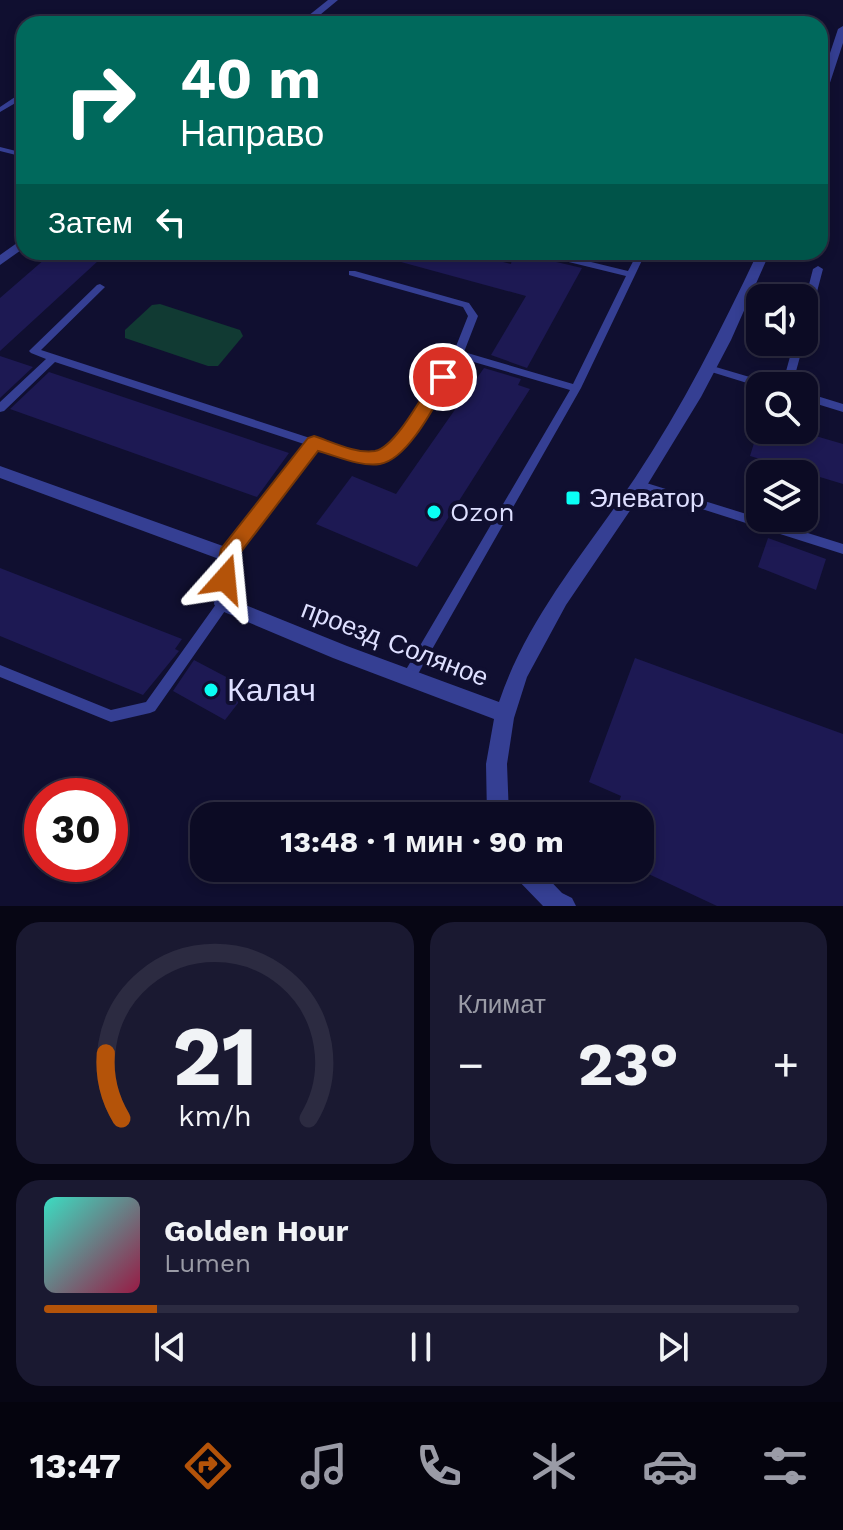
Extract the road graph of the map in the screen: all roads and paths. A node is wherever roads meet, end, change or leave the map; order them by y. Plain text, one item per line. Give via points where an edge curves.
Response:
1 (334, 0) edge
2 (313, 16) edge
3 (843, 29) edge
4 (828, 74) edge
5 (16, 248) edge
6 (572, 260) edge
7 (638, 260) edge
8 (760, 260) edge
9 (0, 261) edge
10 (818, 269) dead end
11 (352, 273) dead end
12 (631, 274) junction
13 (814, 284) edge
14 (100, 287) dead end
15 (458, 354) junction
16 (53, 358) junction
17 (709, 368) junction
18 (746, 379) edge
19 (576, 388) junction
20 (818, 400) edge
21 (0, 408) edge
22 (843, 408) edge
23 (314, 443) junction
24 (0, 472) edge
25 (640, 485) junction
26 (843, 549) edge
27 (228, 555) junction
28 (223, 604) junction
29 (0, 671) edge
30 (409, 677) junction
31 (503, 713) junction
32 (497, 802) edge
33 (536, 882) edge
34 (564, 906) edge

1 - 2 street
3 - 4 street
5 - 9 street
6 - 12 lane
7 - 12 lane
8 - 17 street, проезд Соляное
10 - 13 lane
11 - 15 lane via 466,305 473,316
12 - 19 lane
14 - 16 lane via 34,351
15 - 19 lane
15 - 23 lane via 397,447 379,457
16 - 21 lane
16 - 23 lane
17 - 18 lane
17 - 25 street, проезд Соляное
19 - 30 lane
20 - 22 lane
23 - 27 lane
24 - 27 street
25 - 26 lane
25 - 31 street, проезд Соляное via 531,642
27 - 28 street
28 - 29 lane via 150,707 111,716
28 - 30 street, проезд Соляное
30 - 31 street, проезд Соляное
31 - 32 street
33 - 34 street

